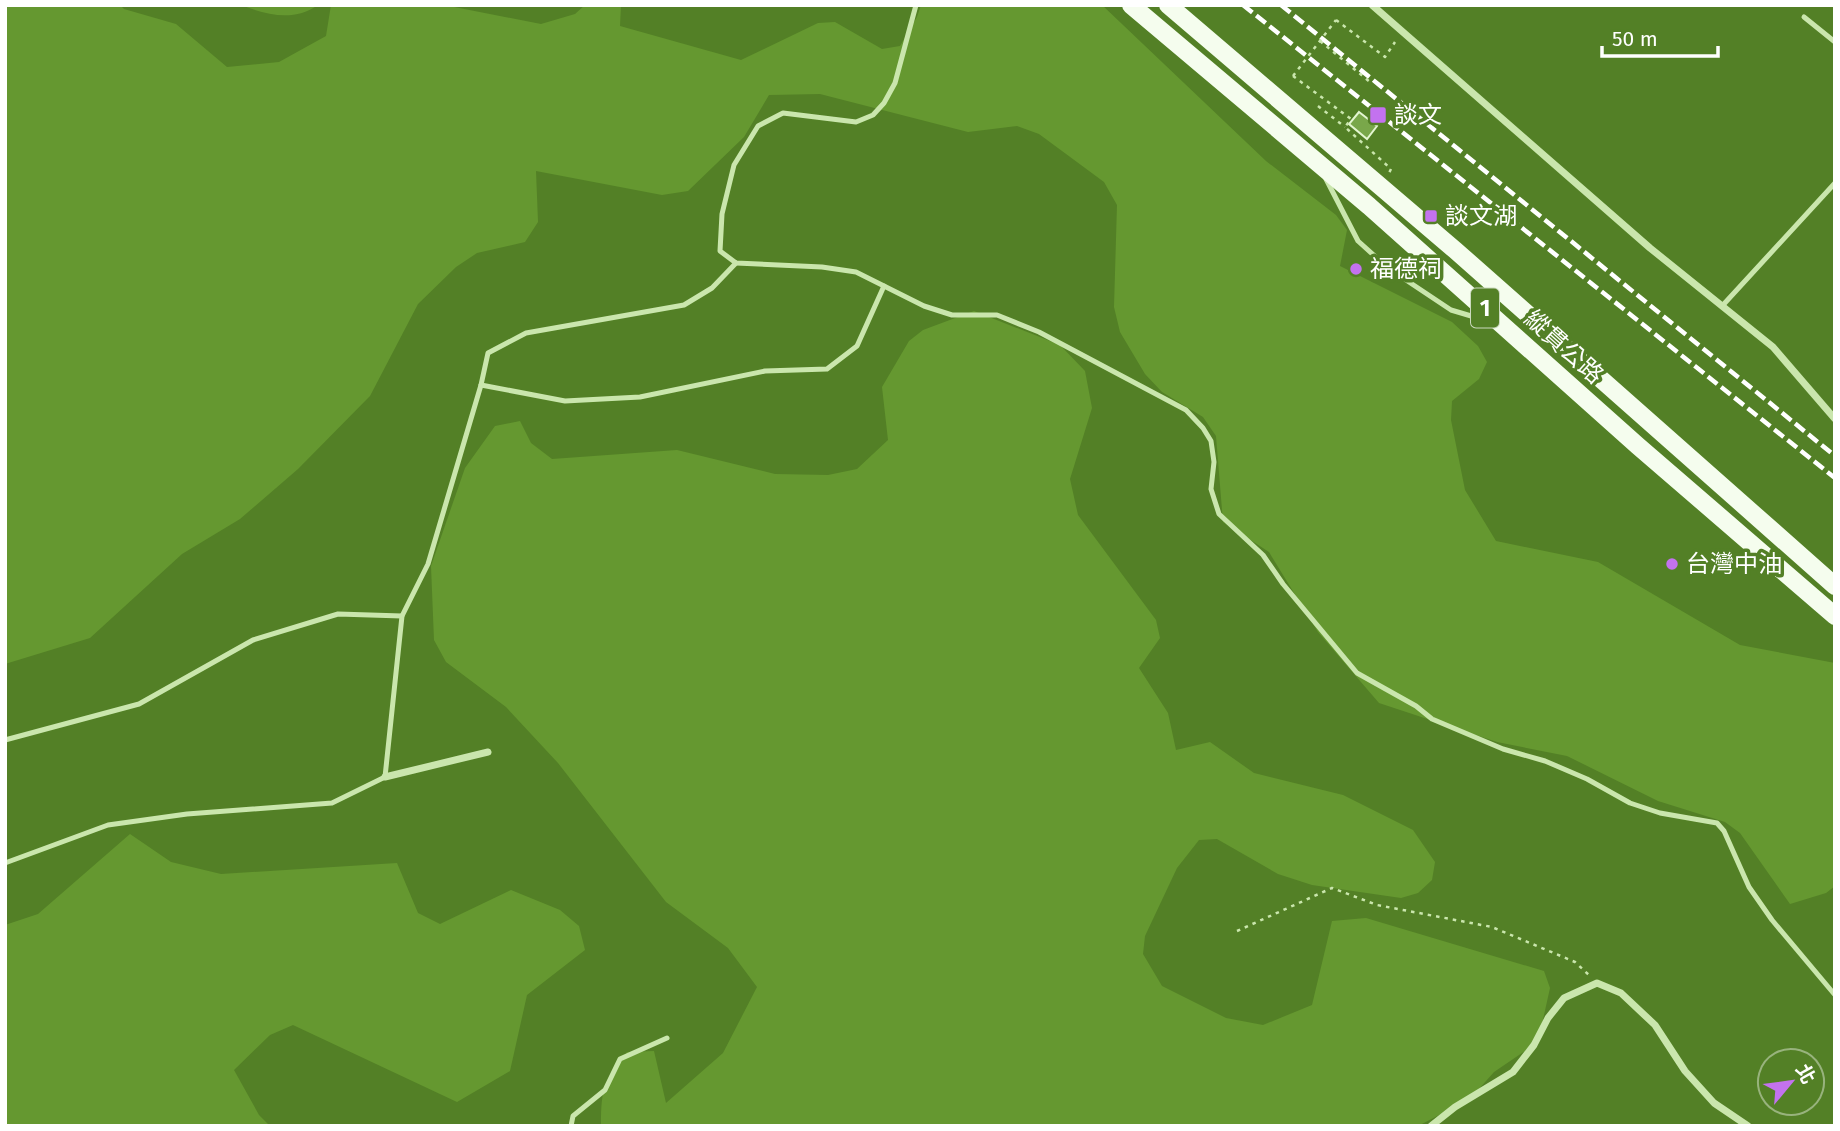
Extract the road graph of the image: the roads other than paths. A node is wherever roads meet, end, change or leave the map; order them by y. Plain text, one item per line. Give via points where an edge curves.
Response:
1 (916, 5) edge
2 (1131, 5) edge
3 (1168, 5) edge
4 (1372, 5) edge
5 (1804, 17) dead end
6 (1835, 42) edge
7 (1319, 163) junction
8 (1835, 183) edge
9 (1383, 190) junction
10 (1371, 208) junction
11 (736, 262) junction
12 (884, 286) junction
13 (1723, 305) junction
14 (1506, 327) junction
15 (481, 386) junction
16 (1835, 419) edge
17 (1748, 511) junction
18 (1735, 529) junction
19 (1835, 586) edge
20 (402, 616) junction
21 (1835, 616) edge
22 (5, 740) edge
23 (488, 752) dead end
24 (385, 777) junction
25 (5, 863) edge
26 (1835, 995) edge
27 (667, 1038) dead end
28 (571, 1126) edge
29 (1431, 1126) edge
30 (1748, 1126) edge

1 - 11 lane via 895,83 873,116 856,122 783,113 758,125 734,165 722,214 720,251
2 - 7 main road, 縱貫公路 / 1
3 - 9 main road, 縱貫公路 / 1
4 - 13 street via 1650,248
5 - 6 lane
7 - 10 main road, 縱貫公路 / 1
7 - 14 lane via 1358,241 1388,268 1451,310
8 - 13 lane
9 - 10 main road
9 - 17 main road, 縱貫公路 / 1
10 - 14 main road, 縱貫公路 / 1
11 - 12 lane via 856,272
11 - 15 lane via 712,288 684,305 526,333 488,353
12 - 15 lane via 857,346 827,369 765,371 640,397 565,401
12 - 26 lane via 951,315 997,315 1039,332 1186,410 1211,441 1212,489 1219,514 1263,555 1357,673 1432,719 1545,761 1630,803 1717,823 1764,909
13 - 16 street via 1773,346
14 - 18 main road, 縱貫公路 / 1
15 - 20 lane via 428,564
17 - 18 main road
17 - 19 main road, 縱貫公路 / 1
18 - 21 main road, 縱貫公路 / 1
20 - 22 lane via 338,614 253,640 139,704
20 - 24 lane
23 - 24 street
24 - 25 lane via 332,803 108,825
27 - 28 lane via 620,1059 605,1090 573,1115
29 - 30 street via 1513,1072 1564,998 1597,983 1621,993 1655,1026 1685,1071 1714,1103

